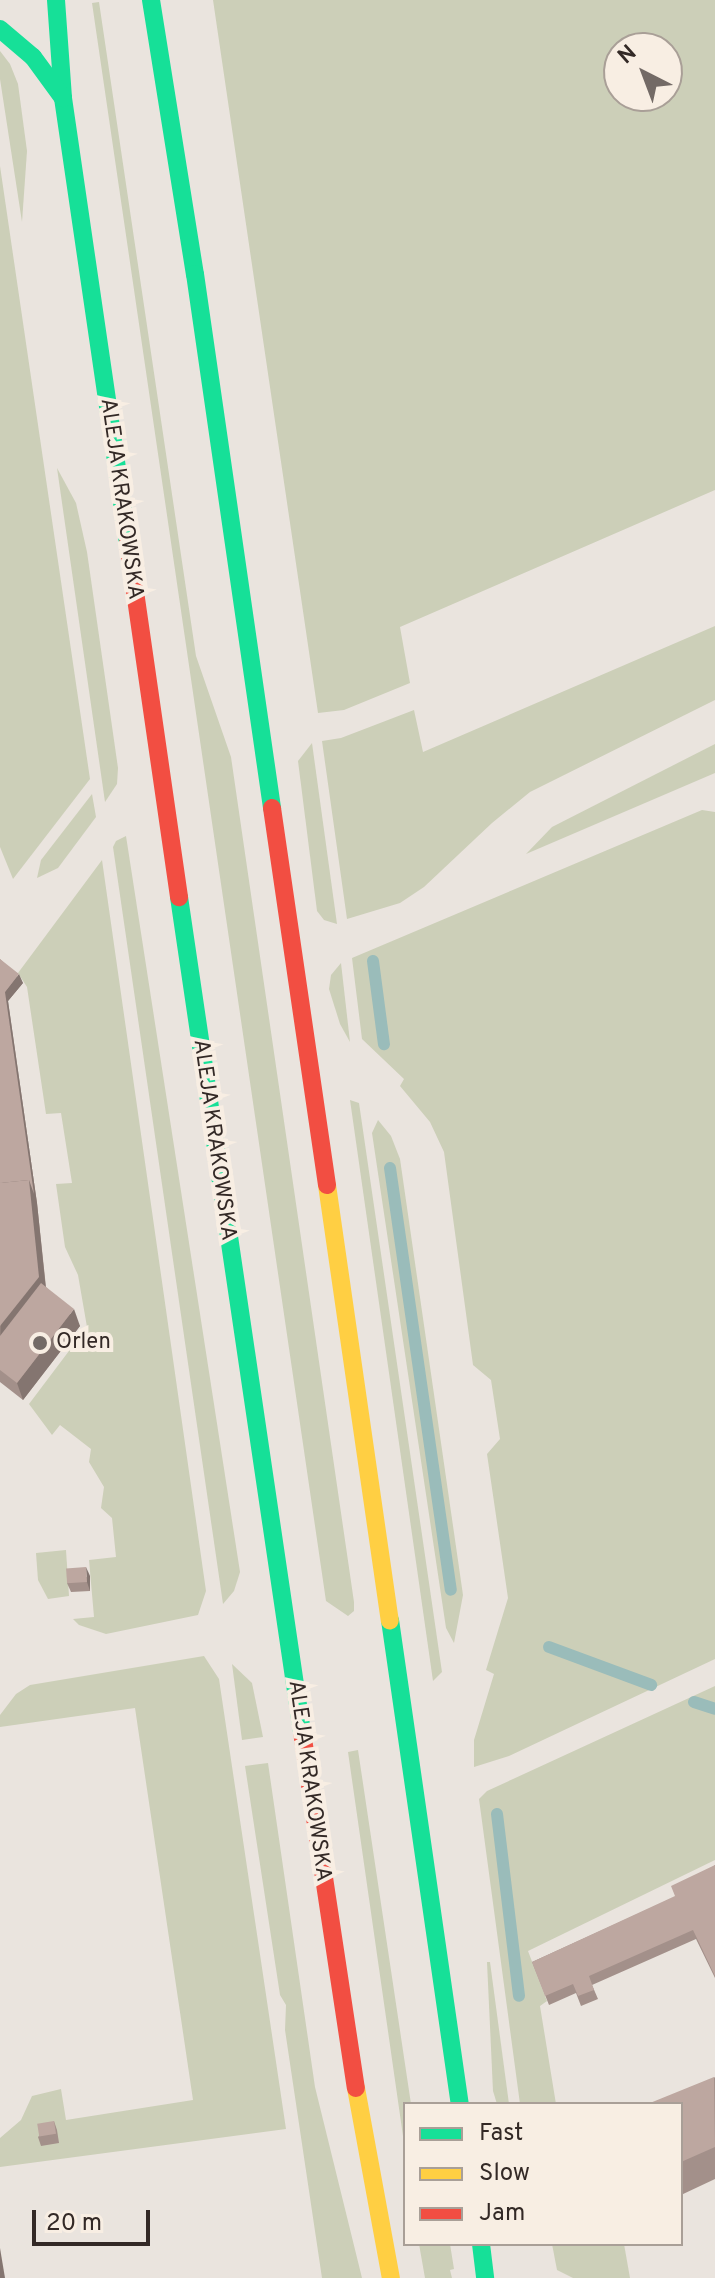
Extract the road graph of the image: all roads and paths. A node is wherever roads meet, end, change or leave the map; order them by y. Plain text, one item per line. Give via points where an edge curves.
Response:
1 (56, 0) edge
2 (151, 0) edge
3 (0, 29) edge
4 (63, 98) junction
5 (460, 2102) edge
6 (481, 2246) edge
7 (391, 2278) edge
8 (485, 2278) edge

1 - 4 main road, ALEJA KRAKOWSKA
2 - 5 main road
3 - 4 main road via 33,57
4 - 7 main road, ALEJA KRAKOWSKA via 349,2049
6 - 8 main road

